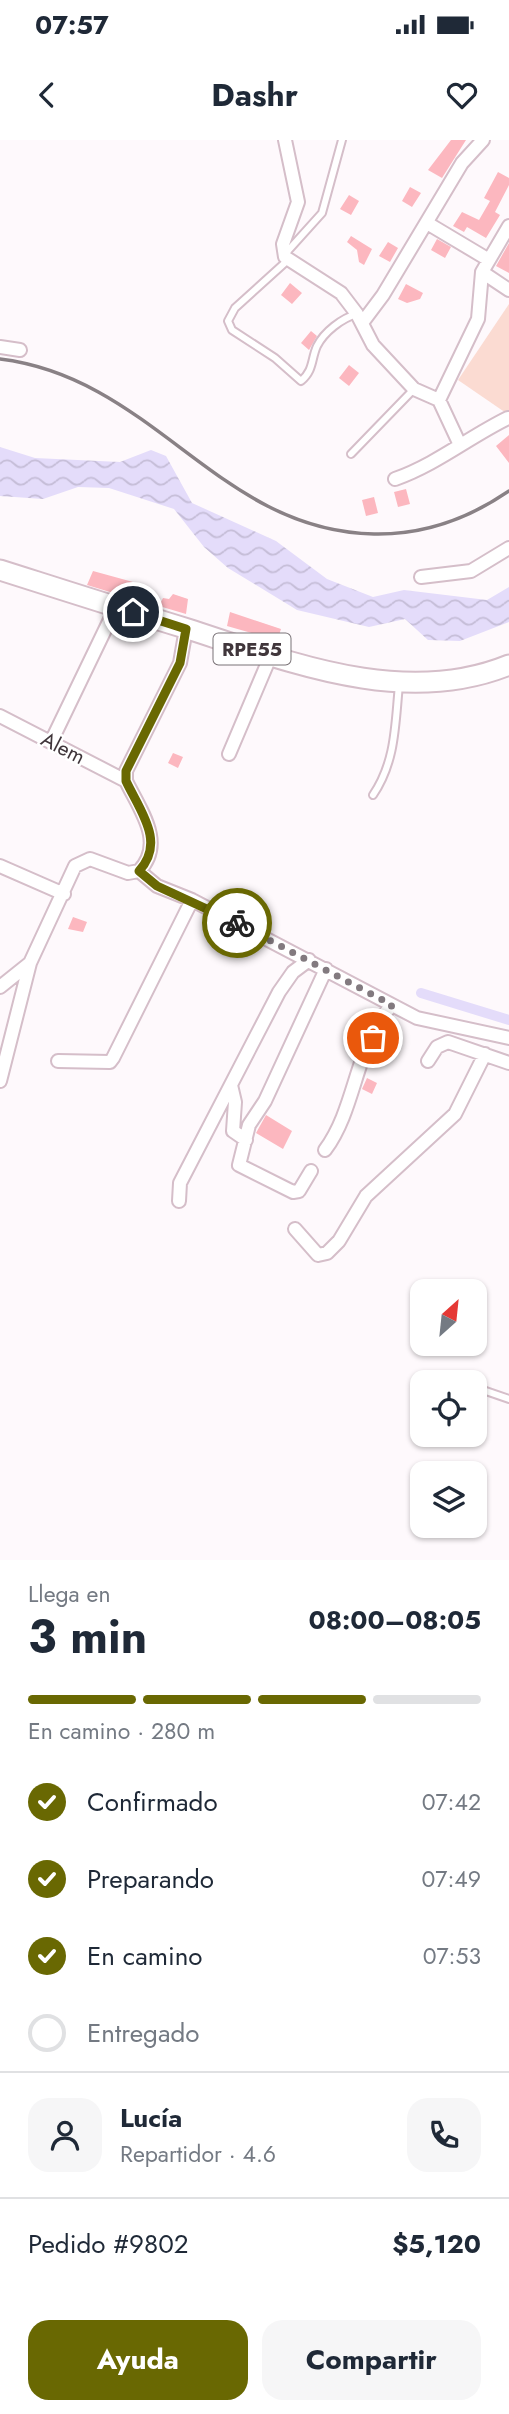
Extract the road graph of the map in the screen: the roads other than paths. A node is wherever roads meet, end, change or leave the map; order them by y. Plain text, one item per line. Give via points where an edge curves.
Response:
1 (285, 140) edge
2 (342, 140) edge
3 (483, 140) edge
4 (427, 223) junction
5 (509, 226) edge
6 (286, 258) junction
7 (486, 266) junction
8 (509, 290) edge
9 (360, 318) junction
10 (0, 347) edge
11 (20, 349) dead end
12 (414, 389) junction
13 (439, 400) junction
14 (508, 418) edge
15 (460, 445) junction
16 (351, 454) dead end
17 (395, 479) dead end
18 (509, 548) edge
19 (0, 570) edge
20 (421, 577) dead end
21 (116, 607) junction
22 (186, 629) junction
23 (271, 655) junction
24 (509, 665) edge
25 (399, 683) junction
26 (0, 716) edge
27 (51, 742) junction
28 (229, 754) dead end
29 (126, 781) junction
30 (373, 795) dead end
31 (0, 866) edge
32 (139, 871) junction
33 (64, 894) junction
34 (192, 900) junction
35 (309, 960) junction
36 (30, 963) junction
37 (327, 970) junction
38 (0, 987) edge
39 (392, 1005) junction
40 (509, 1038) edge
41 (485, 1054) junction
42 (428, 1060) dead end
43 (58, 1061) dead end
44 (509, 1063) edge
45 (0, 1081) edge
46 (231, 1085) junction
47 (246, 1140) junction
48 (325, 1150) dead end
49 (311, 1171) dead end
50 (179, 1201) dead end
51 (295, 1229) dead end
52 (487, 1391) edge
53 (509, 1399) edge

1 - 6 street via 298,202 283,244
2 - 6 lane via 322,213
3 - 4 street via 462,163
4 - 7 street
4 - 9 street via 383,295
5 - 7 street
6 - 9 street via 334,286
6 - 9 lane via 235,308 228,321 232,330 301,381 314,364 322,339 343,319
7 - 8 street
7 - 13 street via 478,319
9 - 12 street via 373,345
10 - 11 street
12 - 13 street
12 - 16 lane
13 - 15 street
14 - 15 street
15 - 17 street
18 - 20 street via 471,570
19 - 21 main road, RPE55
21 - 22 main road, RPE55
21 - 27 street
22 - 23 main road, RPE55
22 - 29 street via 180,663 130,762
23 - 25 main road, RPE55 via 342,675
23 - 28 street
24 - 25 main road, RPE55 via 450,680
25 - 30 lane via 394,746 389,767
26 - 27 street, Alem
27 - 29 street, Alem
29 - 32 street via 153,840 152,852
31 - 33 street
32 - 33 street via 128,873 90,859 75,866
32 - 34 street via 157,886
33 - 36 street
34 - 35 street
34 - 43 street via 110,1062
35 - 37 street
35 - 46 street via 286,980
36 - 38 street
36 - 45 street
37 - 39 street
37 - 47 street via 265,1101 249,1125
39 - 40 street via 430,1022
39 - 48 street via 381,1019 356,1077 341,1126
41 - 42 street via 448,1042 437,1047
41 - 44 street
41 - 51 street via 455,1114 366,1196 327,1253 318,1255
46 - 47 street via 233,1131
46 - 50 street via 180,1183
47 - 49 street via 242,1168 293,1192 299,1191
52 - 53 lane

